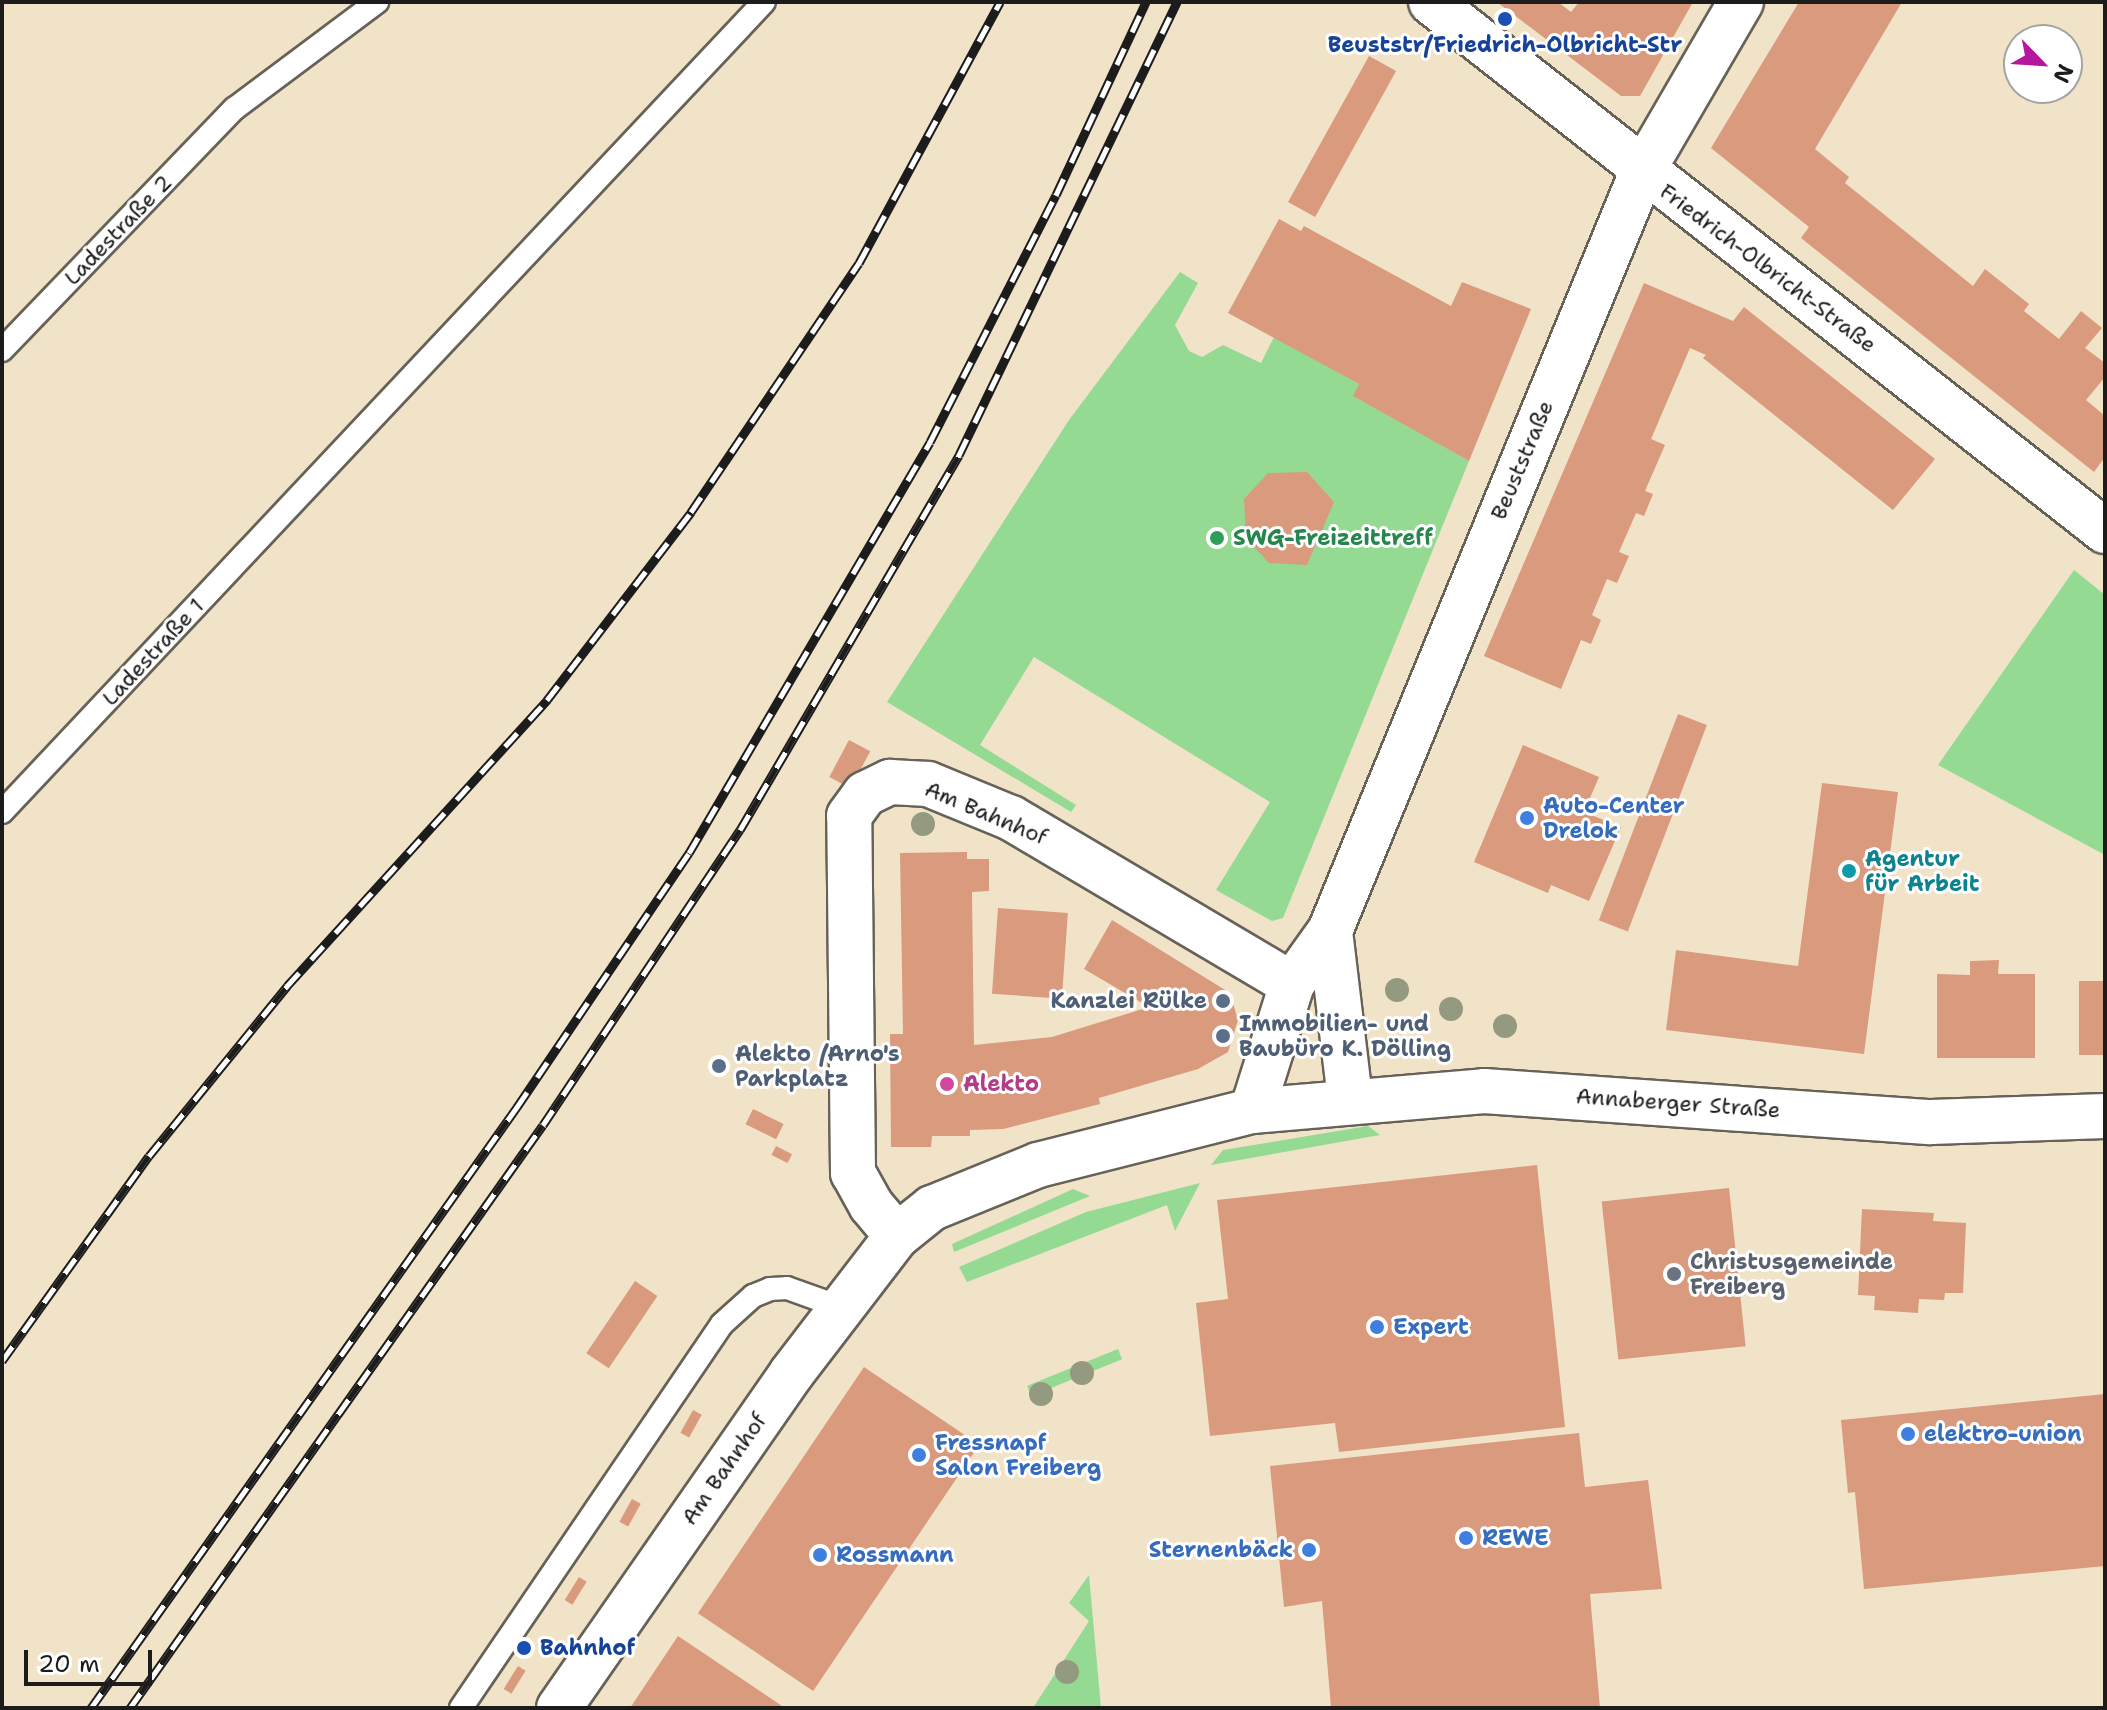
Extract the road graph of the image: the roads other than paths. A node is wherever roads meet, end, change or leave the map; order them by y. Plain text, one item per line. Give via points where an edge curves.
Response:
1 (377, 2) edge
2 (764, 2) edge
3 (1431, 2) edge
4 (1741, 2) edge
5 (1642, 172) junction
6 (2, 350) edge
7 (2105, 531) edge
8 (2, 812) edge
9 (1330, 931) junction
10 (1292, 984) junction
11 (1350, 1099) junction
12 (1252, 1111) junction
13 (2105, 1116) edge
14 (897, 1236) junction
15 (840, 1307) junction
16 (461, 1708) edge
17 (559, 1708) edge

1 - 6 lane, Ladestraße 2 via 234,109
2 - 8 lane, Ladestraße 1
3 - 5 street, Friedrich-Olbricht-Straße
4 - 5 street, Beuststraße
5 - 7 street, Friedrich-Olbricht-Straße
5 - 9 street, Beuststraße
9 - 10 street, Beuststraße
9 - 11 street, Beuststraße
10 - 12 street, Beuststraße
10 - 14 street, Am Bahnhof via 1011,818 928,784 890,782 865,794 849,816 853,1173
11 - 12 street, Annaberger Straße
11 - 13 street, Annaberger Straße via 1484,1091 1931,1122
12 - 14 street, Am Bahnhof via 1038,1165 932,1208
14 - 15 street, Am Bahnhof
15 - 16 lane via 787,1288 770,1289 753,1296 722,1324
15 - 17 street, Am Bahnhof

